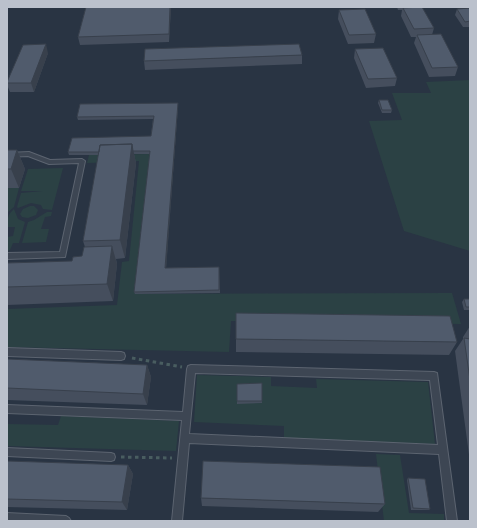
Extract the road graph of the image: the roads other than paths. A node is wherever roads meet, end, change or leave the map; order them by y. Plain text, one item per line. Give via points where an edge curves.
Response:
1 (7, 155) edge
2 (7, 256) edge
3 (7, 352) edge
4 (121, 356) road end
5 (7, 409) edge
6 (187, 416) junction
7 (184, 438) junction
8 (443, 450) junction
9 (7, 452) edge
10 (111, 457) road end
11 (7, 518) edge
12 (66, 521) edge
13 (177, 521) edge
14 (452, 521) edge

1 - 2 lane via 29,154 49,162 82,161 63,254
3 - 4 lane
5 - 6 lane
6 - 7 lane
6 - 8 lane via 191,369 434,376
7 - 8 lane
7 - 13 lane
8 - 14 lane
9 - 10 lane
11 - 12 lane

